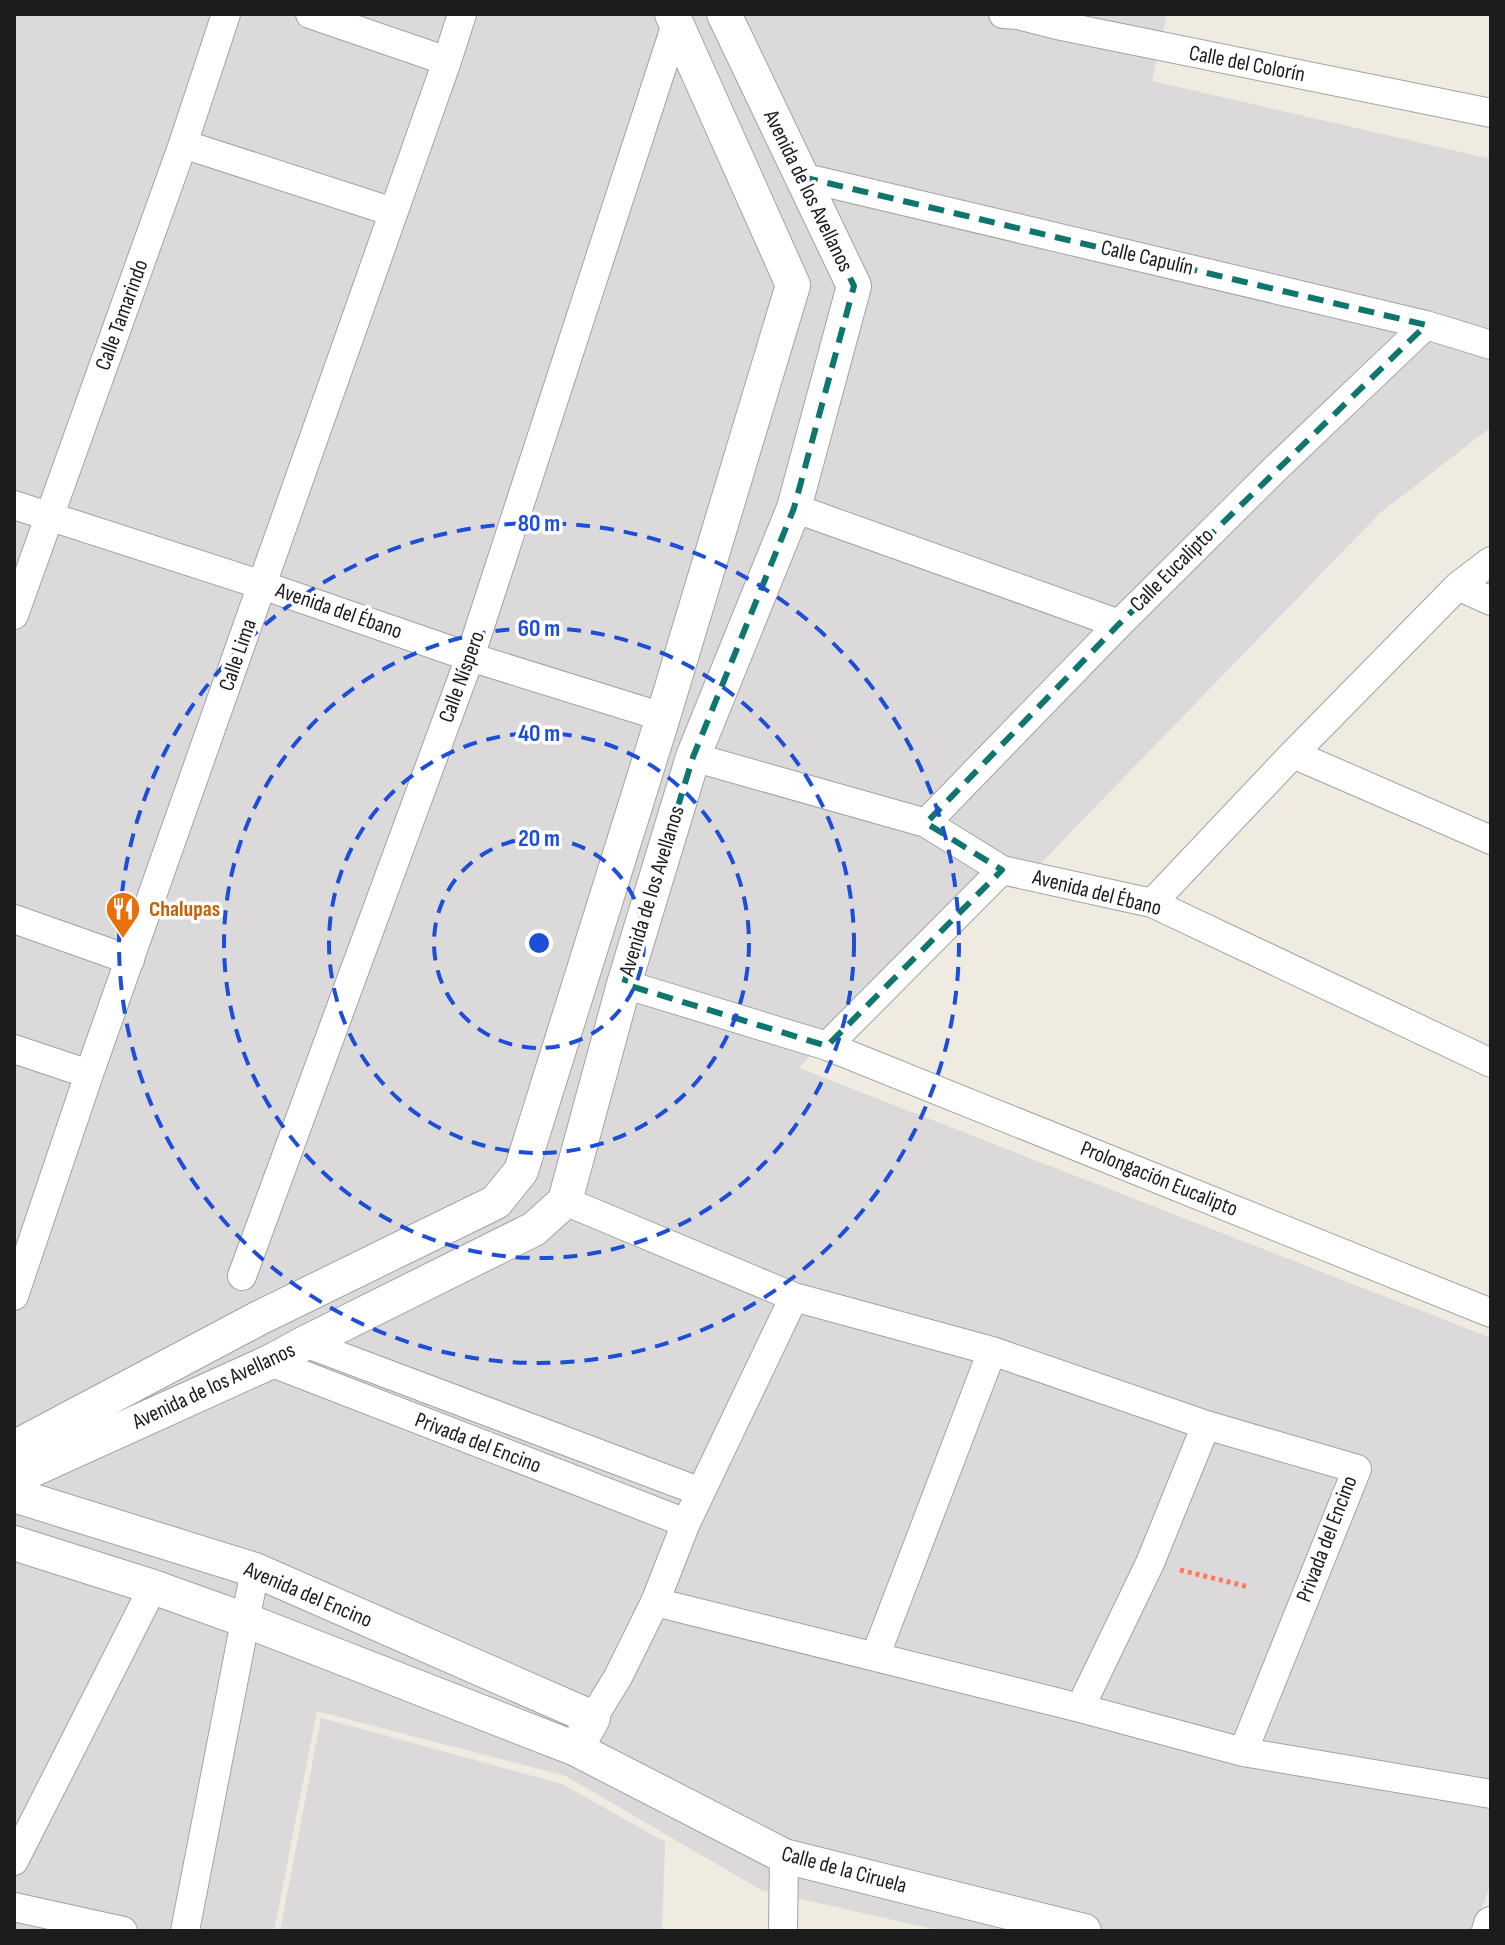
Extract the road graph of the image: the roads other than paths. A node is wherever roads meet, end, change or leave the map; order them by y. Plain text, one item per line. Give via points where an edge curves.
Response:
1 (226, 14) edge
2 (310, 14) edge
3 (462, 14) edge
4 (724, 14) edge
5 (1003, 14) edge
6 (674, 19) edge
7 (1058, 20) edge
8 (447, 61) junction
9 (1491, 113) edge
10 (183, 144) junction
11 (802, 177) junction
12 (393, 212) junction
13 (1426, 325) junction
14 (1491, 345) edge
15 (14, 505) edge
16 (794, 508) junction
17 (49, 517) junction
18 (1491, 561) edge
19 (262, 585) junction
20 (1458, 586) junction
21 (1491, 601) edge
22 (14, 615) edge
23 (1119, 624) junction
24 (470, 657) junction
25 (663, 717) junction
26 (1293, 754) junction
27 (693, 757) junction
28 (926, 823) junction
29 (1491, 840) edge
30 (1002, 870) junction
31 (1152, 903) junction
32 (14, 919) edge
33 (130, 960) junction
34 (624, 984) junction
35 (827, 1046) junction
36 (14, 1049) edge
37 (1491, 1063) edge
38 (89, 1074) junction
39 (565, 1201) junction
40 (242, 1276) dead end
41 (14, 1296) edge
42 (794, 1297) junction
43 (1491, 1313) edge
44 (305, 1343) junction
45 (992, 1351) junction
46 (270, 1362) junction
47 (1206, 1425) junction
48 (14, 1448) edge
49 (14, 1478) edge
50 (701, 1492) junction
51 (14, 1495) edge
52 (686, 1523) junction
53 (14, 1543) edge
54 (255, 1570) junction
55 (153, 1587) junction
56 (655, 1602) junction
57 (245, 1620) junction
58 (875, 1657) junction
59 (1080, 1708) junction
60 (593, 1718) junction
61 (576, 1749) junction
62 (1243, 1752) junction
63 (1491, 1794) edge
64 (784, 1856) junction
65 (14, 1861) edge
66 (14, 1907) edge
67 (1491, 1924) edge
68 (1039, 1926) edge
69 (123, 1931) edge
70 (185, 1931) edge
71 (783, 1931) edge
72 (1084, 1931) edge
73 (1489, 1931) edge

1 - 10 street, Calle Tamarindo
2 - 8 street
3 - 8 street, Calle Lima
4 - 11 street, Avenida de los Avellanos
5 - 7 street, Calle del Colorín
6 - 24 street, Calle Níspero
6 - 25 street, Avenida de los Avellanos via 793,285
7 - 9 street, Calle del Colorín
8 - 12 street, Calle Lima
10 - 12 street
10 - 17 street, Calle Tamarindo
11 - 13 street, Calle Capulín
11 - 16 street, Avenida de los Avellanos via 854,286
12 - 19 street, Calle Lima
13 - 14 street, Calle Capulín
13 - 23 street, Calle Eucalipto
15 - 17 street, Avenida del Ébano
16 - 23 street
16 - 27 street, Avenida de los Avellanos
17 - 19 street, Avenida del Ébano
17 - 22 street, Calle Tamarindo
18 - 20 street
19 - 24 street, Avenida del Ébano
19 - 33 street, Calle Lima
20 - 21 street
20 - 26 street
23 - 28 street, Calle Eucalipto
24 - 25 street, Avenida del Ébano
24 - 40 street, Calle Níspero
25 - 48 street, Avenida de los Avellanos via 521,1171 496,1202 259,1318
26 - 29 street
26 - 31 street
27 - 28 street, Avenida del Ébano
27 - 34 street, Avenida de los Avellanos
28 - 30 street, Avenida del Ébano
30 - 31 street, Avenida del Ébano
30 - 35 street
31 - 37 street, Avenida del Ébano
32 - 33 street
33 - 38 street, Calle Lima
34 - 35 street
34 - 39 street, Avenida de los Avellanos
35 - 43 street, Prolongación Eucalipto
36 - 38 street
38 - 41 street, Calle Lima
39 - 42 street, Privada del Encino
39 - 44 street, Avenida de los Avellanos via 534,1229
42 - 45 street, Privada del Encino
42 - 50 street
44 - 46 street, Avenida de los Avellanos
44 - 50 street, Privada del Encino
45 - 47 street, Privada del Encino
45 - 58 street
46 - 49 street, Avenida de los Avellanos
46 - 52 street, Privada del Encino
47 - 59 street via 1150,1563
47 - 62 street, Privada del Encino via 1357,1469
50 - 52 street
51 - 54 street, Avenida del Encino
52 - 56 street
53 - 55 street, Avenida del Encino
54 - 57 street
54 - 60 street, Avenida del Encino
55 - 57 street, Avenida del Encino
55 - 65 street
56 - 58 street
56 - 60 street
57 - 61 street, Avenida del Encino
57 - 70 street
58 - 59 street
59 - 62 street
60 - 61 street
61 - 64 street, Calle de la Ciruela
62 - 63 street
64 - 68 street, Calle de la Ciruela
64 - 71 street
66 - 69 street
67 - 73 street
68 - 72 street, Calle de la Ciruela

